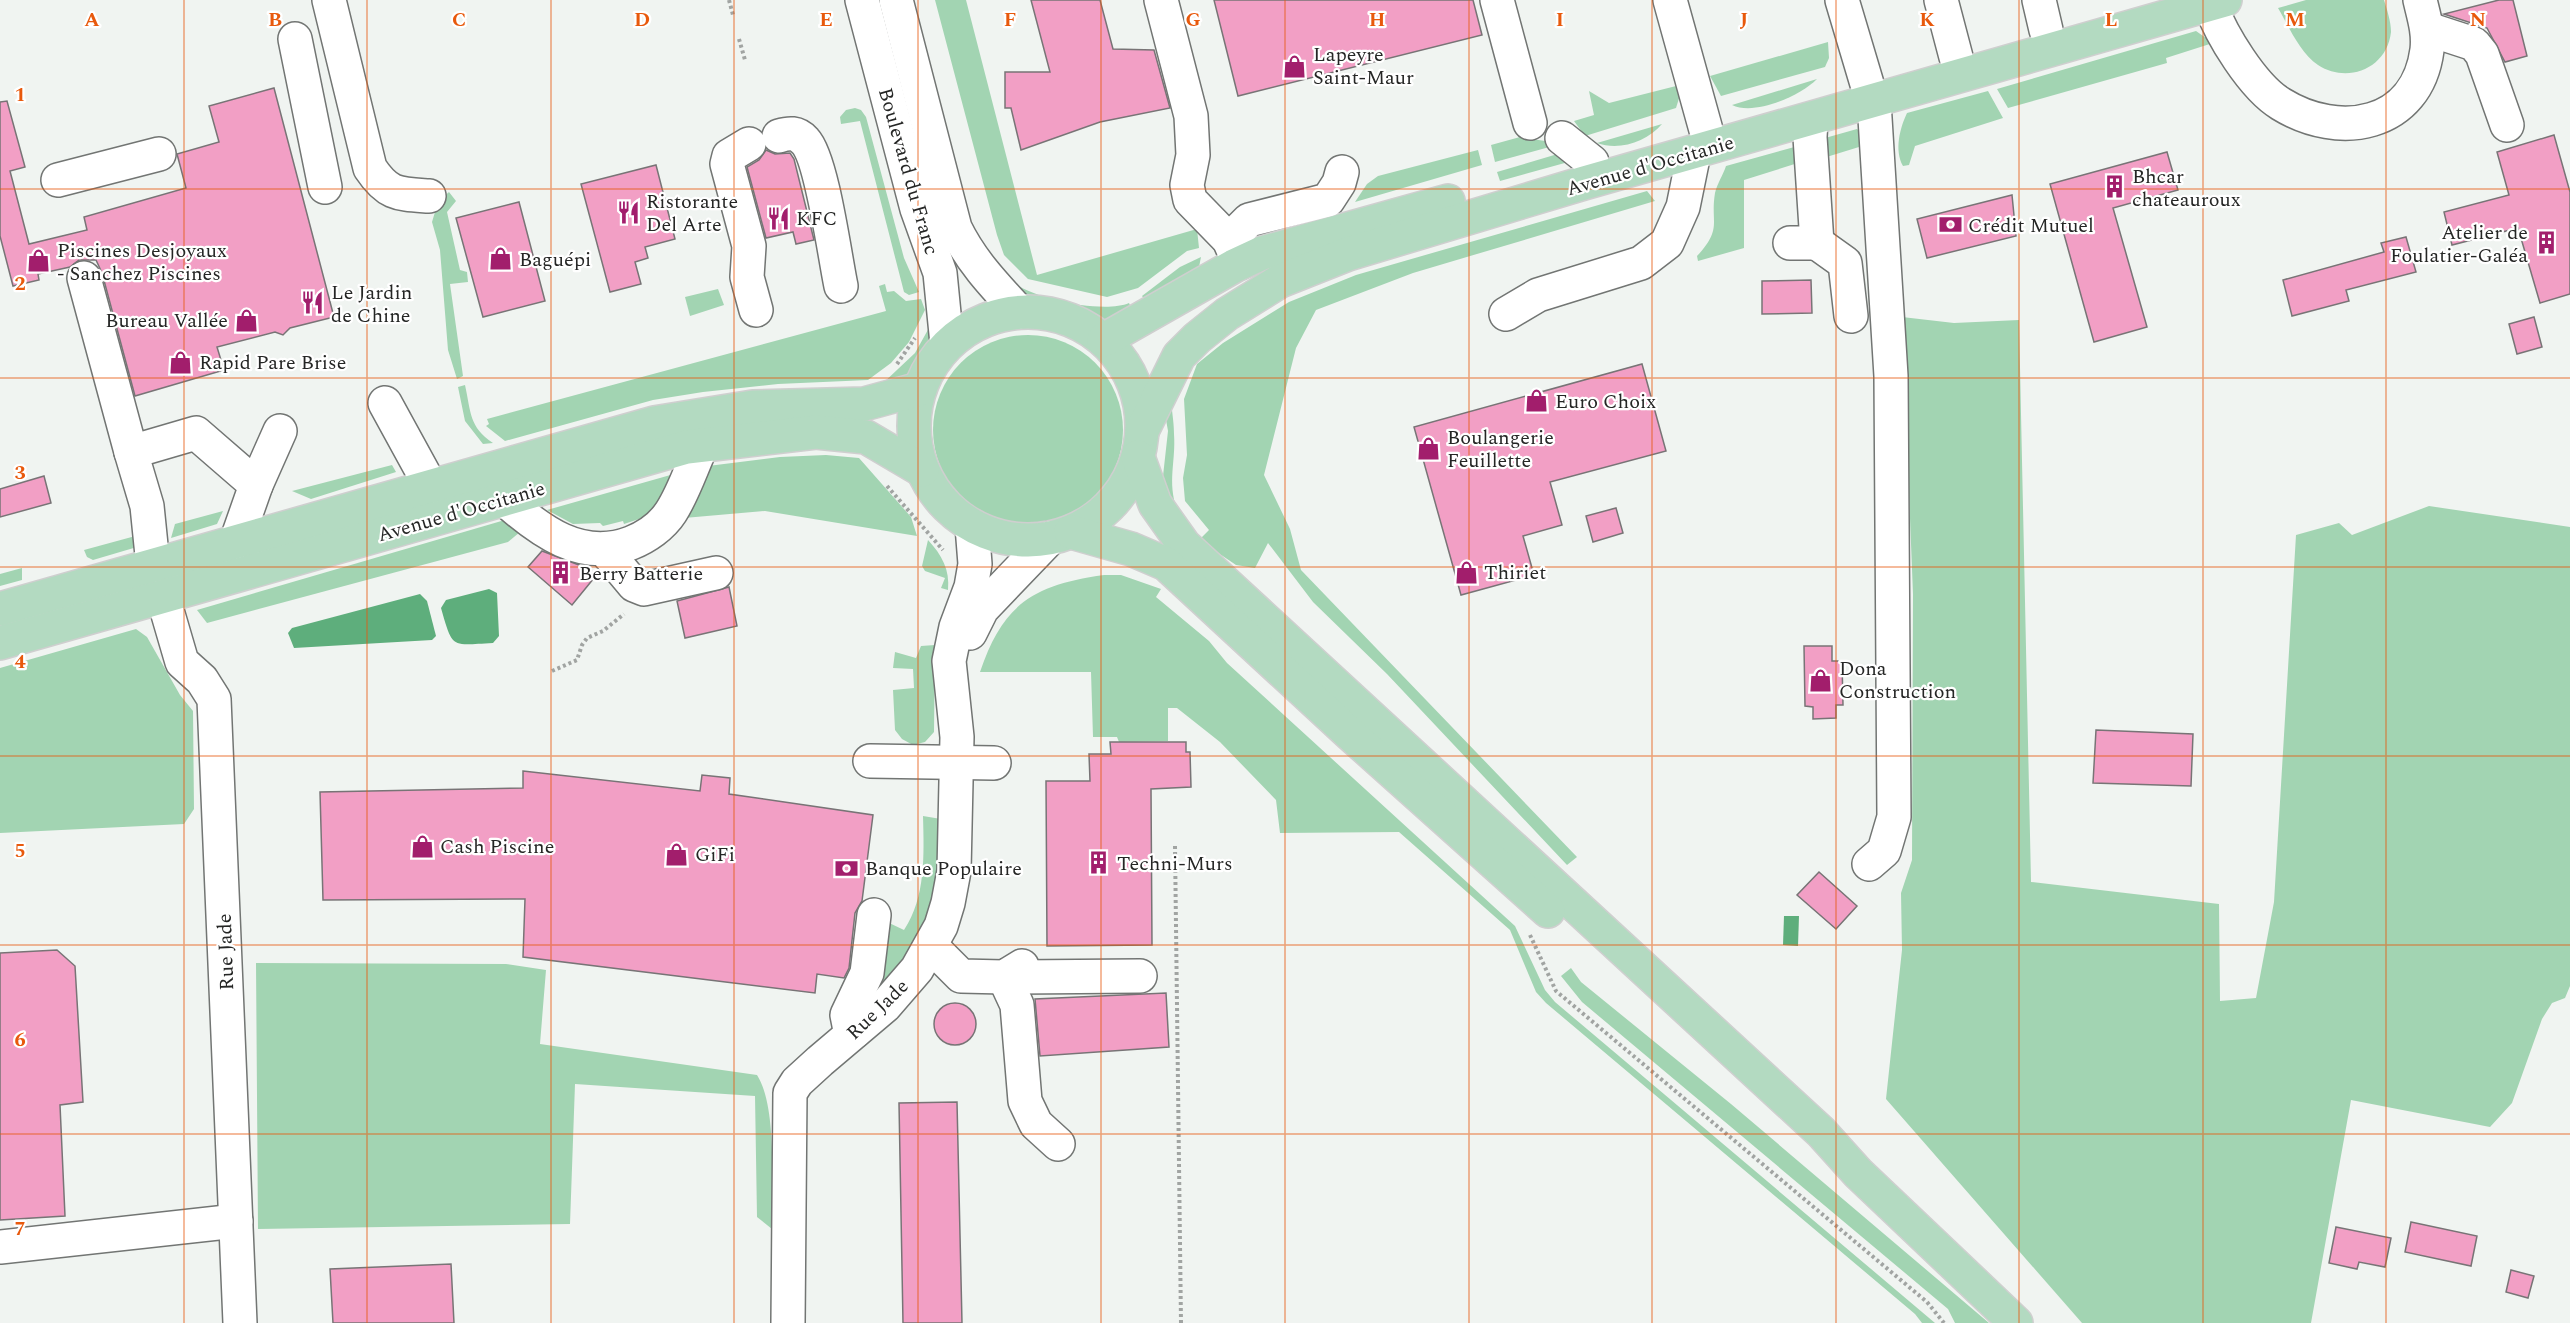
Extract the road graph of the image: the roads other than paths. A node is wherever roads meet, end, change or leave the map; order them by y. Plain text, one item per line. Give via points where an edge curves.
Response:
1 (329, 0) edge
2 (862, 0) edge
3 (896, 0) edge
4 (1161, 0) edge
5 (1497, 0) edge
6 (1670, 0) edge
7 (1842, 0) edge
8 (1941, 0) edge
9 (2150, 0) edge
10 (2217, 2) edge
11 (2424, 14) edge
12 (2043, 15) edge
13 (295, 39) dead end
14 (1956, 57) junction
15 (1870, 93) junction
16 (1811, 120) junction
17 (1530, 123) dead end
18 (2507, 125) dead end
19 (1562, 138) dead end
20 (1700, 142) junction
21 (159, 154) dead end
22 (1592, 162) junction
23 (1342, 172) dead end
24 (58, 180) dead end
25 (325, 187) dead end
26 (429, 196) dead end
27 (1234, 252) junction
28 (84, 278) dead end
29 (841, 286) dead end
30 (756, 310) dead end
31 (1019, 312) junction
32 (1506, 314) dead end
33 (1851, 316) dead end
34 (932, 340) junction
35 (1104, 340) junction
36 (919, 389) junction
37 (385, 403) dead end
38 (280, 431) dead end
39 (1140, 444) junction
40 (702, 445) junction
41 (131, 452) junction
42 (922, 470) junction
43 (256, 484) junction
44 (431, 487) junction
45 (504, 499) junction
46 (972, 526) junction
47 (1060, 535) junction
48 (236, 542) junction
49 (604, 549) junction
50 (153, 566) junction
51 (716, 573) dead end
52 (164, 597) junction
53 (0, 609) edge
54 (0, 643) edge
55 (953, 683) junction
56 (870, 761) dead end
57 (957, 762) junction
58 (994, 763) dead end
59 (1869, 864) dead end
60 (874, 915) dead end
61 (931, 946) junction
62 (1015, 969) junction
63 (1140, 976) dead end
64 (855, 1031) junction
65 (1058, 1144) dead end
66 (1858, 1173) junction
67 (236, 1221) junction
68 (0, 1246) edge
69 (240, 1323) edge
70 (788, 1323) edge
71 (2016, 1323) edge

1 - 26 street via 370,168 383,187 407,195
2 - 34 street, Boulevard du Franc via 917,209 940,273
3 - 31 street, Boulevard du Franc via 955,228 982,273
4 - 27 street via 1191,116 1193,155 1187,185 1190,200
5 - 17 street
6 - 20 street
7 - 15 street
8 - 14 street
9 - 12 main road, Avenue d'Occitanie
10 - 11 street via 2215,20 2233,50 2280,104 2309,117 2339,123 2367,123 2388,115 2404,99 2424,60
10 - 15 main road, Avenue d'Occitanie
11 - 18 street via 2474,44 2482,54
12 - 14 main road, Avenue d'Occitanie
13 - 25 street
14 - 15 main road, Avenue d'Occitanie
15 - 16 main road, Avenue d'Occitanie
15 - 20 main road, Avenue d'Occitanie
15 - 59 street via 1891,376 1894,817 1884,851
16 - 20 main road, Avenue d'Occitanie
16 - 33 street via 1803,243 1845,263
19 - 22 street
20 - 22 main road, Avenue d'Occitanie
20 - 32 street via 1683,207 1666,243 1641,263 1538,295
20 - 39 main road, Avenue d'Occitanie via 1348,254 1280,281 1227,314 1179,356
21 - 24 street
22 - 27 main road, Avenue d'Occitanie via 1273,250
23 - 27 street via 1328,200 1248,220 1232,234
27 - 35 main road, Avenue d'Occitanie
28 - 41 street
29 - 30 street via 811,150 790,133 764,140 729,156 727,164 749,246 746,268
31 - 34 main road via 997,315
31 - 35 main road via 1068,319
34 - 36 main road
35 - 39 main road via 1120,359 1138,398
36 - 42 main road via 913,431
36 - 44 main road, Avenue d'Occitanie via 864,404 753,407 696,414
37 - 44 street
38 - 43 street
39 - 47 main road, Avenue d'Occitanie via 1130,477 1113,502 1085,525
39 - 66 main road via 1155,504 1184,545 1821,1132
40 - 42 main road, Avenue d'Occitanie via 816,432 866,437
40 - 45 main road, Avenue d'Occitanie
40 - 49 street via 671,512 657,527 641,539
41 - 43 street via 195,433
41 - 50 street via 147,506
42 - 46 main road via 942,501
43 - 48 street
44 - 48 main road, Avenue d'Occitanie
45 - 49 street via 548,534 573,546
45 - 52 main road, Avenue d'Occitanie
46 - 47 main road via 1009,539
46 - 55 street, Rue Jade via 975,564 952,642 949,661
47 - 55 street, Rue Jade via 982,609 969,636 963,667
47 - 66 main road via 1131,549 1166,564 1591,950 1816,1146
48 - 50 main road, Avenue d'Occitanie
49 - 51 street via 634,585 644,589
50 - 53 main road, Avenue d'Occitanie
52 - 54 main road, Avenue d'Occitanie
52 - 67 street, Rue Jade via 182,662 202,680 214,699
55 - 57 street, Rue Jade
56 - 57 street
57 - 58 street
57 - 61 street, Rue Jade via 954,871 948,903
60 - 64 street via 867,973 847,1015
61 - 62 street via 961,976
61 - 64 street, Rue Jade via 885,1006
62 - 63 street
62 - 65 street via 1025,1101 1036,1124
64 - 70 street, Rue Jade via 797,1082 790,1093
66 - 71 main road
67 - 68 street
67 - 69 street, Rue Jade

